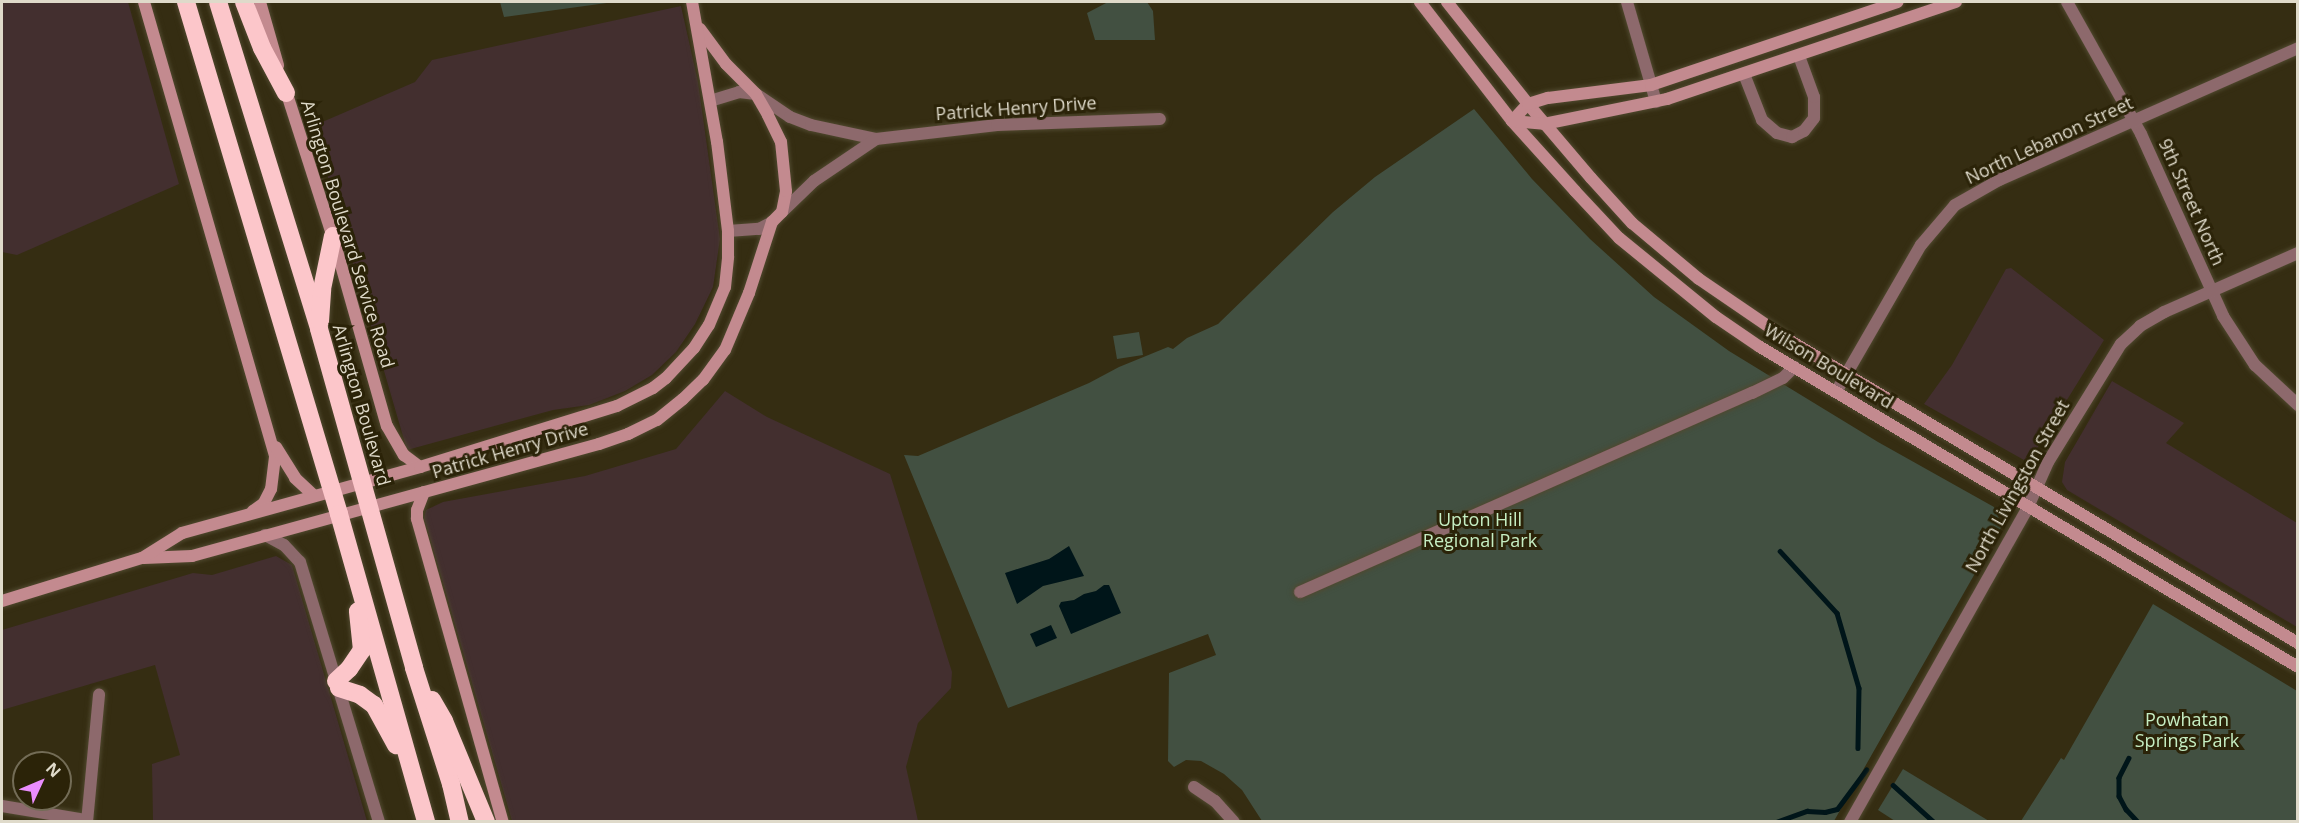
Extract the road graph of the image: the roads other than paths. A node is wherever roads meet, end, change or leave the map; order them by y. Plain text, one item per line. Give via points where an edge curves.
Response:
1 (144, 2) edge
2 (186, 2) edge
3 (218, 2) edge
4 (244, 2) edge
5 (260, 2) edge
6 (692, 2) edge
7 (1420, 2) edge
8 (1448, 2) edge
9 (1626, 2) edge
10 (1897, 2) edge
11 (1956, 2) edge
12 (2067, 2) edge
13 (698, 25) junction
14 (2298, 48) edge
15 (1799, 56) junction
16 (1744, 74) junction
17 (1651, 85) junction
18 (286, 93) junction
19 (756, 94) junction
20 (710, 101) junction
21 (1656, 102) junction
22 (1528, 104) junction
23 (1160, 119) dead end
24 (2134, 119) junction
25 (1512, 121) junction
26 (1544, 124) junction
27 (876, 139) junction
28 (782, 212) junction
29 (772, 222) junction
30 (728, 231) junction
31 (333, 236) junction
32 (2298, 253) edge
33 (2212, 290) junction
34 (319, 329) junction
35 (1794, 367) junction
36 (1846, 375) junction
37 (1836, 392) junction
38 (2298, 405) edge
39 (265, 423) junction
40 (420, 467) junction
41 (362, 482) junction
42 (2037, 488) junction
43 (332, 490) junction
44 (424, 492) junction
45 (314, 496) junction
46 (369, 506) junction
47 (2028, 507) junction
48 (339, 514) junction
49 (249, 515) junction
50 (265, 536) junction
51 (142, 558) junction
52 (353, 565) junction
53 (1300, 592) dead end
54 (2, 601) edge
55 (2298, 643) edge
56 (2298, 667) edge
57 (414, 668) junction
58 (338, 685) junction
59 (99, 695) dead end
60 (416, 786) junction
61 (1194, 787) dead end
62 (2, 806) edge
63 (87, 821) edge
64 (379, 822) edge
65 (426, 822) edge
66 (460, 822) edge
67 (486, 822) edge
68 (503, 822) edge
69 (1234, 822) edge
70 (1850, 822) edge

1 - 39 street
2 - 43 highway
3 - 34 highway, Arlington Boulevard
4 - 18 highway
5 - 18 street, Arlington Boulevard Service Road
6 - 13 street
7 - 25 street, Wilson Boulevard
8 - 22 street, Wilson Boulevard
9 - 17 street
10 - 17 street
11 - 15 street
12 - 24 street, 9th Street North
13 - 19 street, Patrick Henry Drive via 726,64
13 - 20 street, Patrick Henry Drive
14 - 24 street, North Lebanon Street
15 - 16 street
15 - 16 street via 1814,97 1814,118 1792,137 1777,133 1762,120
16 - 21 street
17 - 21 street
17 - 22 street
18 - 31 street, Arlington Boulevard Service Road
19 - 20 street via 739,92
19 - 27 street, Patrick Henry Drive via 790,117 811,125
19 - 28 street, Patrick Henry Drive via 781,142 786,191
20 - 30 street, Patrick Henry Drive
21 - 26 street
22 - 25 street
22 - 26 street, Wilson Boulevard
23 - 27 street, Patrick Henry Drive via 998,125
24 - 33 street, 9th Street North
24 - 36 street, North Lebanon Street via 1999,180 1955,205 1921,245
25 - 26 street
25 - 35 street, Wilson Boulevard via 1643,259 1716,317
26 - 36 street, Wilson Boulevard via 1632,223 1676,260 1743,311
27 - 28 street, Patrick Henry Drive via 814,181
28 - 29 street, Patrick Henry Drive
29 - 30 street, Patrick Henry Drive via 759,229
29 - 44 street, Patrick Henry Drive via 750,293 725,350 703,380 670,410 628,434
30 - 40 street, Patrick Henry Drive via 726,287 709,325 684,360 653,388 617,406
31 - 34 highway
31 - 40 street, Arlington Boulevard Service Road via 387,426 404,455
32 - 33 street, North Livingston Street
33 - 38 street, 9th Street North via 2246,352
33 - 42 street, North Livingston Street via 2140,326 2121,344 2053,454
34 - 41 highway, Arlington Boulevard
35 - 37 street, Wilson Boulevard
35 - 53 street via 1783,378 1752,393
36 - 37 street, North Lebanon Street
36 - 42 street, Wilson Boulevard
37 - 47 street, Wilson Boulevard
39 - 45 street via 280,456
39 - 49 street via 275,457 275,473 264,503
40 - 41 street, Patrick Henry Drive
41 - 43 street, Patrick Henry Drive
41 - 46 highway, Arlington Boulevard
42 - 47 street, North Livingston Street
42 - 55 street, Wilson Boulevard
43 - 45 street, Patrick Henry Drive
43 - 48 highway
44 - 46 street, Patrick Henry Drive
44 - 68 street via 417,519
45 - 49 street, Patrick Henry Drive
46 - 48 street, Patrick Henry Drive
46 - 57 highway, Arlington Boulevard
47 - 56 street, Wilson Boulevard
47 - 70 street, North Livingston Street
48 - 50 street, Patrick Henry Drive
48 - 52 highway
49 - 51 street, Patrick Henry Drive via 182,533
50 - 51 street, Patrick Henry Drive via 192,556
50 - 58 street via 284,545 300,562
51 - 54 street, Patrick Henry Drive
52 - 58 highway via 362,650
52 - 60 highway
57 - 66 highway, Arlington Boulevard via 452,784
57 - 67 highway via 444,721
58 - 60 highway via 374,705
58 - 64 street
59 - 63 street
60 - 65 highway
61 - 69 street via 1215,801
62 - 63 street

